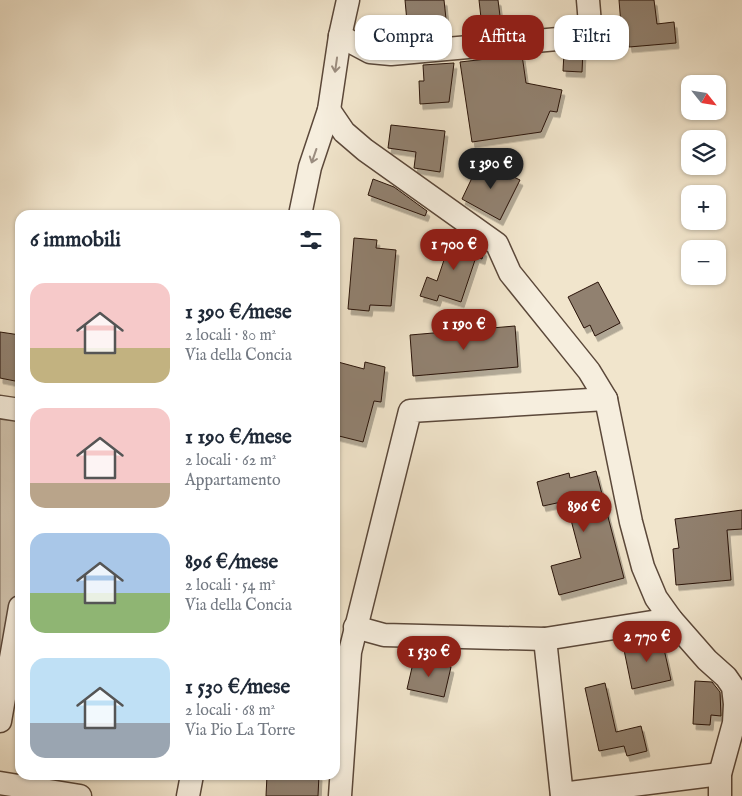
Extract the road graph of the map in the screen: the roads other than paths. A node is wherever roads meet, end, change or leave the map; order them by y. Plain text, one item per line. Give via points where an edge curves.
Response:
1 (348, 0) edge
2 (588, 0) edge
3 (340, 36) junction
4 (330, 110) junction
5 (301, 210) edge
6 (606, 399) junction
7 (0, 407) edge
8 (15, 409) edge
9 (671, 620) junction
10 (355, 627) junction
11 (15, 636) edge
12 (545, 639) junction
13 (0, 721) edge
14 (191, 780) edge
15 (0, 783) edge
16 (720, 785) edge
17 (562, 795) edge
18 (80, 796) edge
19 (188, 796) edge
20 (340, 796) edge

1 - 3 street
2 - 3 street via 591,36 391,54 370,52
3 -> 4 street
4 -> 5 street via 310,167
4 - 6 street via 344,132 365,150 497,244 510,273 589,371
6 - 9 street via 643,567 656,598
6 - 10 street via 410,412
7 - 8 street
9 - 12 street
9 - 16 street via 732,687 734,723
10 - 12 street via 384,635
10 - 20 street via 350,652
11 - 13 street
12 - 17 street
14 - 19 street
15 - 18 street
16 - 17 street

